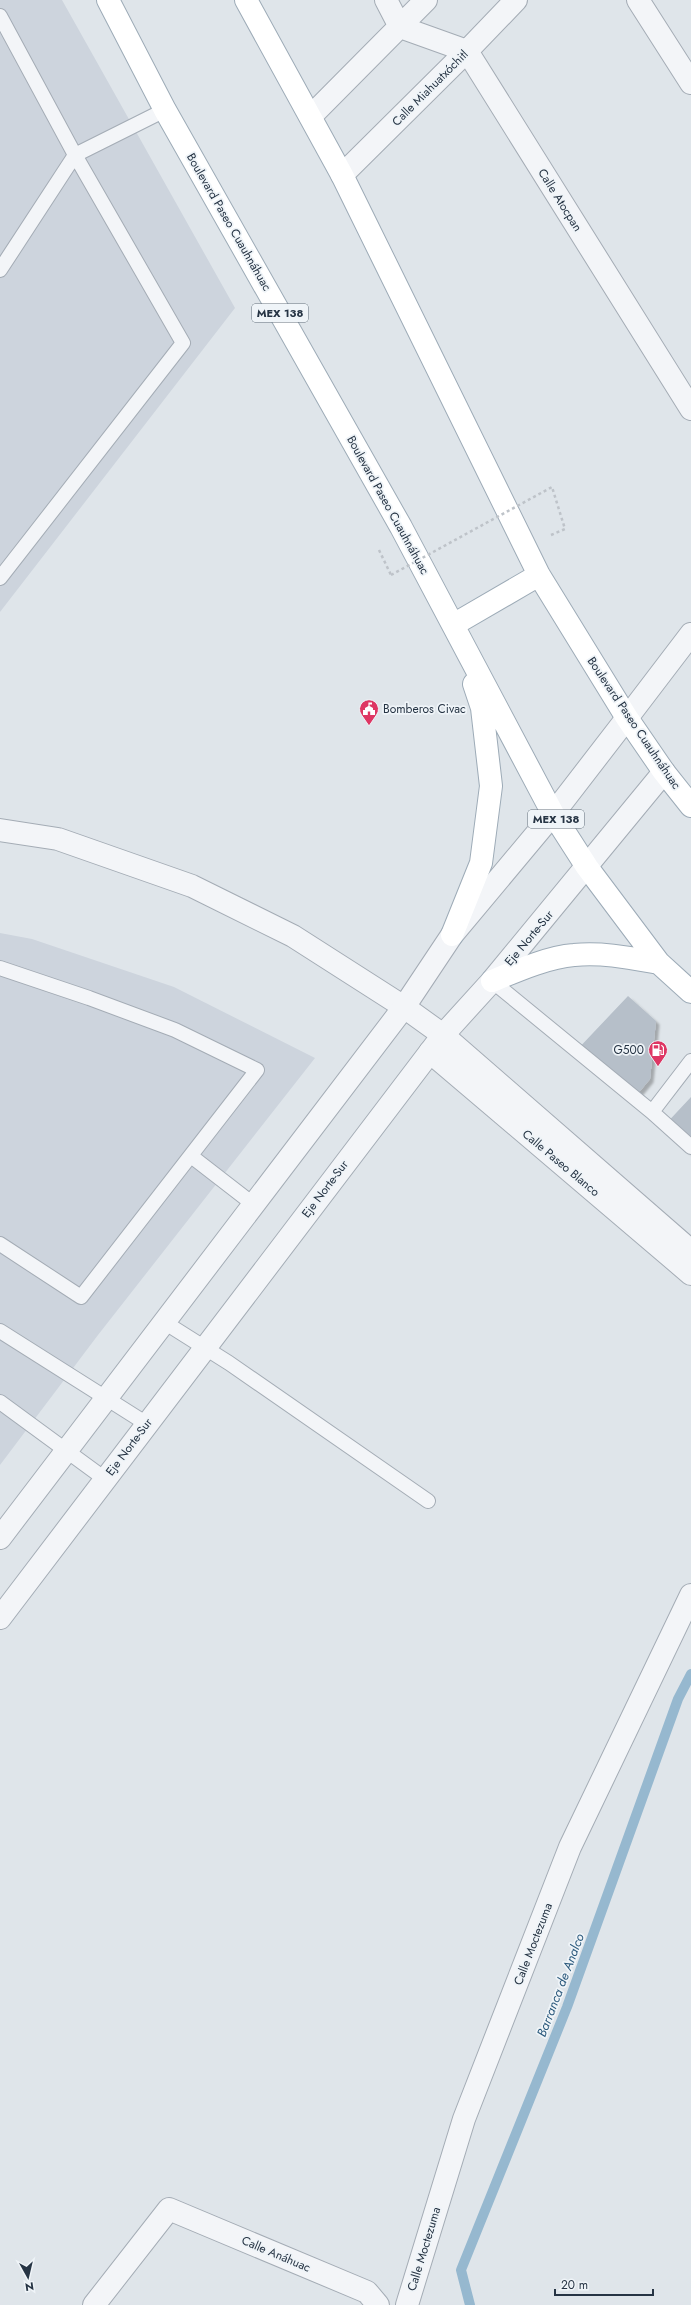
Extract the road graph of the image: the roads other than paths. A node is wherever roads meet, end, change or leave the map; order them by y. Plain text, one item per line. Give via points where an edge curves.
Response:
1 (108, 0) edge
2 (246, 0) edge
3 (386, 0) edge
4 (426, 0) edge
5 (516, 0) edge
6 (638, 0) edge
7 (0, 16) edge
8 (400, 27) junction
9 (467, 51) junction
10 (691, 83) edge
11 (165, 110) junction
12 (311, 116) junction
13 (76, 155) junction
14 (342, 175) junction
15 (0, 270) edge
16 (691, 409) edge
17 (539, 575) junction
18 (0, 578) edge
19 (453, 625) junction
20 (691, 634) edge
21 (627, 718) junction
22 (664, 772) junction
23 (691, 806) edge
24 (553, 814) junction
25 (0, 830) edge
26 (587, 867) junction
27 (452, 935) junction
28 (659, 964) junction
29 (0, 968) edge
30 (492, 982) junction
31 (691, 992) edge
32 (404, 1007) junction
33 (436, 1043) junction
34 (691, 1061) edge
35 (652, 1112) junction
36 (691, 1147) edge
37 (191, 1156) junction
38 (253, 1204) junction
39 (0, 1244) edge
40 (691, 1251) edge
41 (691, 1274) edge
42 (164, 1322) junction
43 (0, 1331) edge
44 (205, 1347) junction
45 (107, 1397) junction
46 (0, 1402) edge
47 (147, 1424) junction
48 (68, 1451) junction
49 (105, 1479) junction
50 (428, 1500) dead end
51 (0, 1538) edge
52 (691, 1595) edge
53 (0, 1618) edge
54 (94, 2305) edge
55 (378, 2305) edge
56 (407, 2305) edge

1 - 11 main road, Boulevard Paseo Cuauhnáhuac / MEX 138
2 - 12 main road, Boulevard Paseo Cuauhnáhuac
3 - 8 street
4 - 8 street
5 - 9 street, Calle Miahuatxóchitl
6 - 10 street
7 - 13 lane
8 - 9 street
8 - 12 street
9 - 14 street, Calle Miahuatxóchitl
9 - 16 street, Calle Atocpan
11 - 13 lane
11 - 19 main road, Boulevard Paseo Cuauhnáhuac / MEX 138 via 402,527
12 - 14 main road, Boulevard Paseo Cuauhnáhuac
13 - 15 lane
13 - 18 lane via 183,343
14 - 17 main road, Boulevard Paseo Cuauhnáhuac
17 - 19 main road
17 - 21 main road, Boulevard Paseo Cuauhnáhuac
19 - 24 main road, Boulevard Paseo Cuauhnáhuac / MEX 138
19 - 27 main road via 482,708 491,786 480,863
20 - 21 street
21 - 22 main road, Boulevard Paseo Cuauhnáhuac
21 - 24 street
22 - 23 main road, Boulevard Paseo Cuauhnáhuac
22 - 26 street, Eje Norte-Sur
24 - 26 main road, Boulevard Paseo Cuauhnáhuac / MEX 138
24 - 27 street
25 - 32 street via 58,839 192,886 293,936
26 - 28 main road, Boulevard Paseo Cuauhnáhuac / MEX 138
26 - 30 street, Eje Norte-Sur
27 - 32 street
28 - 30 main road via 622,956 573,955 522,969
28 - 31 main road, Boulevard Paseo Cuauhnáhuac / MEX 138
29 - 37 lane via 175,1030 257,1070
30 - 33 street, Eje Norte-Sur
30 - 35 lane
32 - 33 street
32 - 38 street
33 - 40 street
33 - 41 street, Calle Paseo Blanco
33 - 44 street, Eje Norte-Sur
34 - 35 lane
35 - 36 lane
37 - 38 lane
37 - 39 lane via 81,1297
38 - 42 street
42 - 44 lane
42 - 45 street
43 - 45 lane
44 - 47 street, Eje Norte-Sur
44 - 50 lane
45 - 47 lane
45 - 48 street
46 - 48 lane
47 - 49 street, Eje Norte-Sur
48 - 49 lane
48 - 51 street
49 - 53 street, Eje Norte-Sur
52 - 56 street, Calle Moctezuma via 570,1847 464,2119
54 - 55 street, Calle Anáhuac via 169,2209 367,2292

